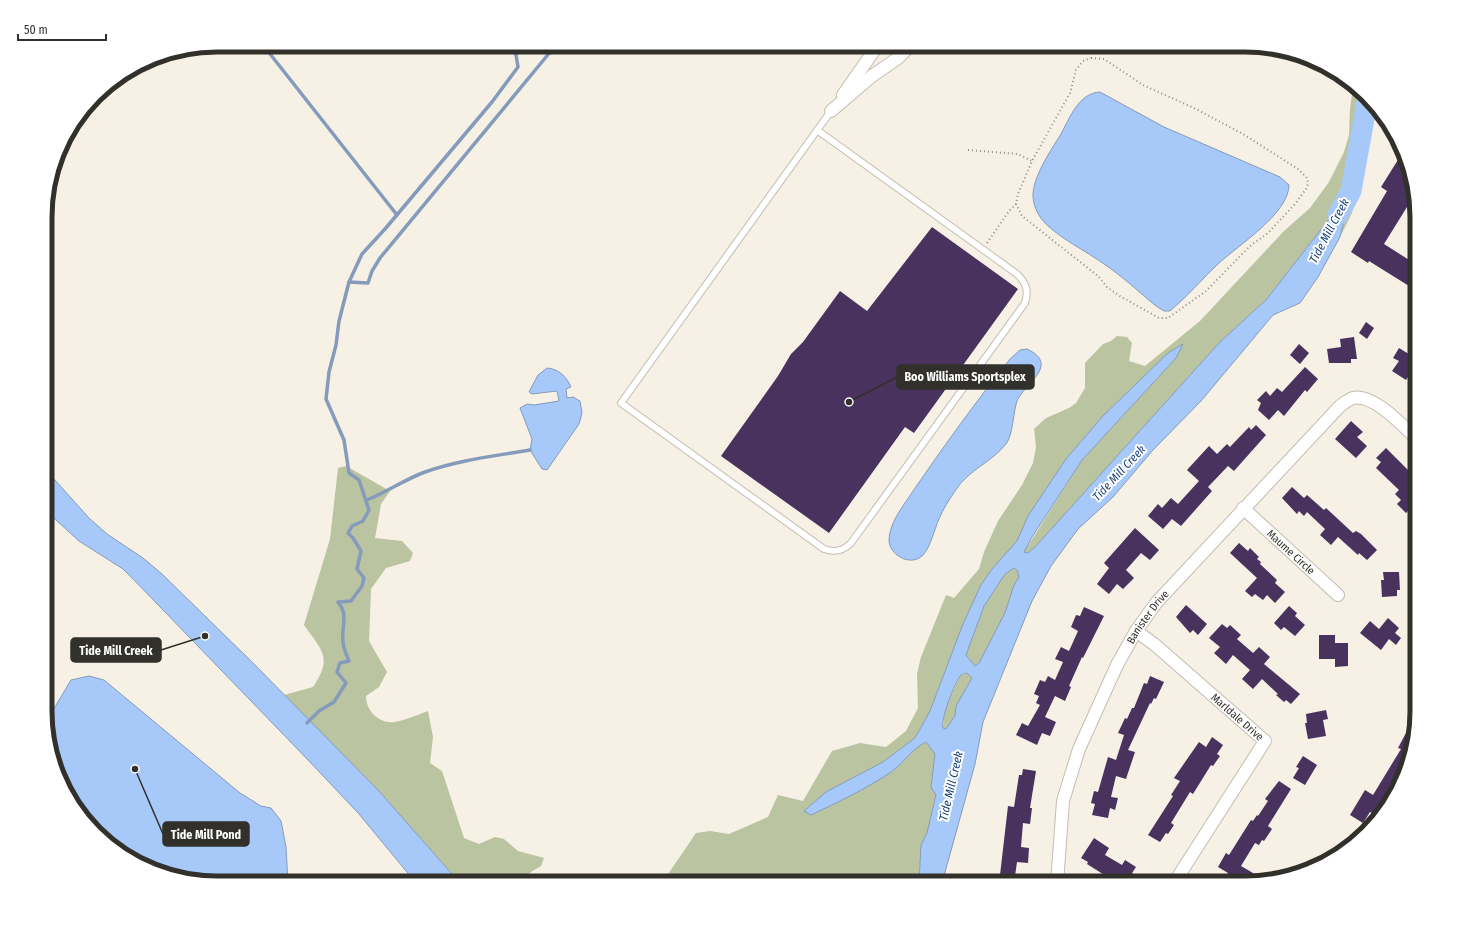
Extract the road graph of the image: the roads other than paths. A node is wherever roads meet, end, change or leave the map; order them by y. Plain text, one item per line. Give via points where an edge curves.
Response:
1 (873, 52) edge
2 (904, 52) edge
3 (832, 111) junction
4 (817, 130) junction
5 (1410, 428) edge
6 (1243, 508) junction
7 (1338, 595) dead end
8 (1136, 631) junction
9 (1058, 876) edge
10 (1178, 876) edge

1 - 3 street
2 - 3 street
3 - 4 lane
4 - 4 lane via 1024,280 1027,290 1025,303 851,544 835,552 824,549 621,403
5 - 6 street, Banister Drive via 1379,405 1365,399 1353,398 1340,406
6 - 7 street, Maume Circle
6 - 8 street, Banister Drive via 1165,593
8 - 9 street, Banister Drive via 1079,749 1070,777 1063,801
8 - 10 street, Marldale Drive via 1265,741

